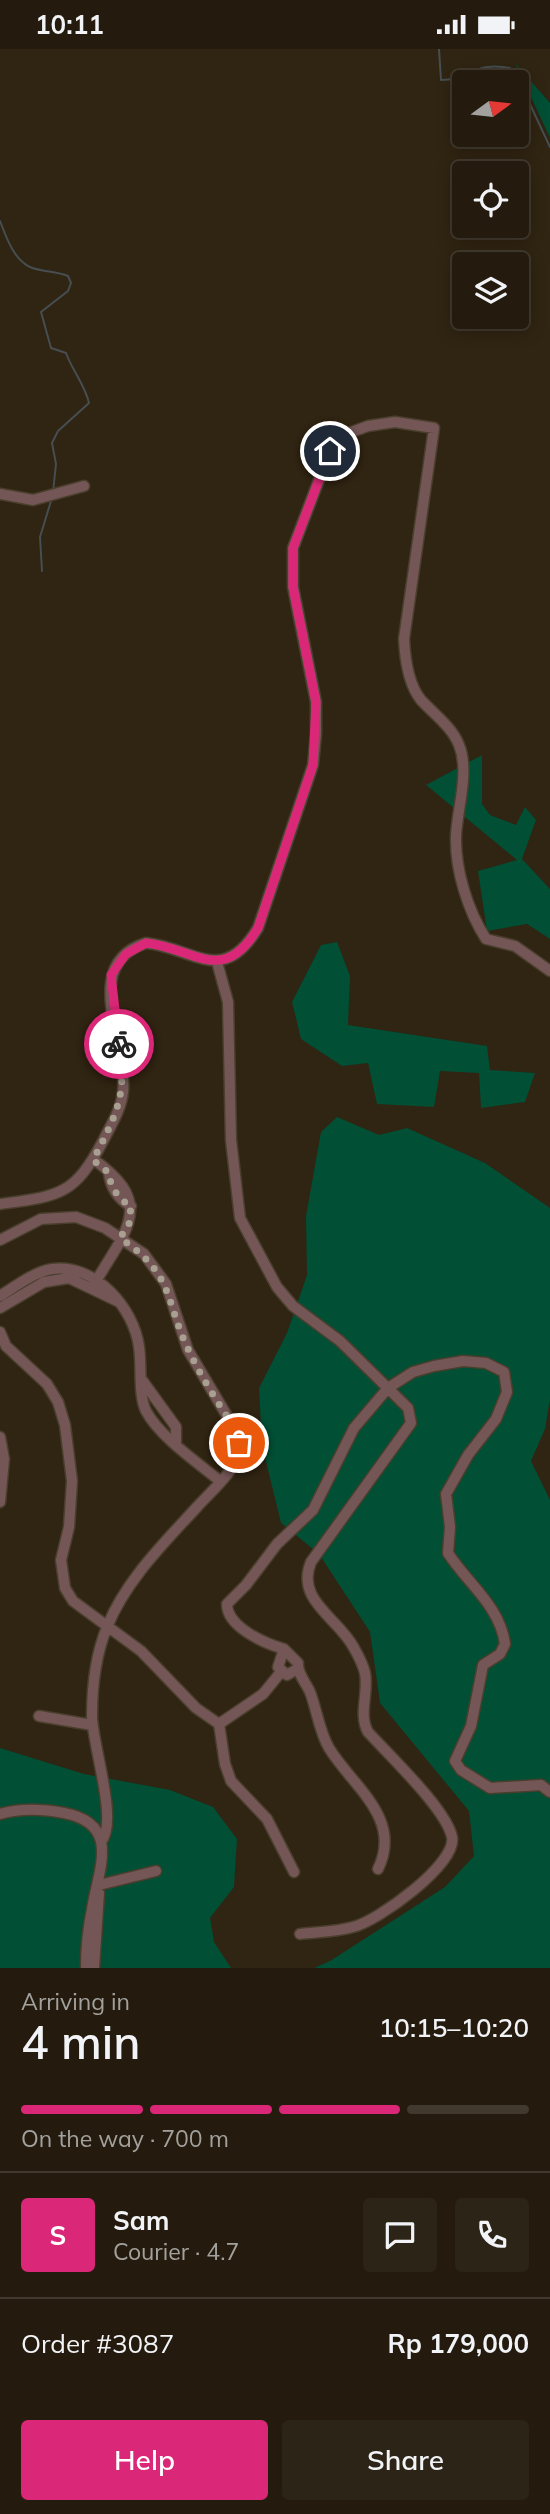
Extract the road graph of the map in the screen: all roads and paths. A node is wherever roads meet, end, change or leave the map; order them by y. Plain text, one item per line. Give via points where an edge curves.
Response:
1 (84, 486) dead end
2 (0, 494) edge
3 (217, 962) junction
4 (550, 971) edge
5 (93, 1160) junction
6 (0, 1204) edge
7 (120, 1238) junction
8 (0, 1240) edge
9 (94, 1284) junction
10 (0, 1296) edge
11 (0, 1308) edge
12 (0, 1332) edge
13 (142, 1379) junction
14 (388, 1388) junction
15 (0, 1437) edge
16 (176, 1444) junction
17 (220, 1481) junction
18 (0, 1502) edge
19 (108, 1625) junction
20 (284, 1649) junction
21 (297, 1669) junction
22 (281, 1672) junction
23 (39, 1716) dead end
24 (219, 1724) junction
25 (92, 1725) junction
26 (550, 1792) edge
27 (0, 1814) edge
28 (101, 1842) junction
29 (378, 1868) dead end
30 (156, 1871) dead end
31 (295, 1873) dead end
32 (99, 1885) junction
33 (300, 1934) dead end
34 (86, 1968) edge
35 (94, 1968) edge

1 - 2 street via 33,500
3 - 4 street via 236,954 258,928 313,765 316,702 293,587 293,548 330,451 349,433 395,422 434,428 405,652 419,697 460,747 456,839 473,918 486,939 514,946
3 - 5 street via 146,943 134,946 117,963 110,993 123,1091 118,1112
3 - 14 street via 228,1002 231,1140 240,1218 277,1287 293,1307 340,1341
5 - 6 street via 85,1174 59,1193
5 - 7 street via 118,1178 130,1197 129,1224
7 - 8 street via 92,1221 58,1216 26,1225
7 - 9 street
7 - 17 street via 157,1268 188,1350 236,1431 239,1453
9 - 10 street via 77,1271 52,1269
9 - 11 street via 56,1279
9 - 13 street via 112,1292 136,1331
12 - 19 street via 6,1346 34,1370 58,1402 72,1481 61,1576 73,1601
13 - 16 street via 176,1427
13 - 16 street via 145,1408
14 - 20 street via 354,1428 313,1510 277,1544 227,1604 235,1622
14 - 26 street via 413,1372 453,1361 486,1363 506,1375 507,1392 496,1419 468,1455 446,1495 448,1553 490,1607 505,1644 500,1654 483,1665 471,1726 454,1761 490,1788 541,1785
14 - 33 street via 408,1408 411,1423 311,1562 306,1576 316,1601 354,1646 365,1674 368,1732 443,1816 453,1847 384,1913 354,1927
15 - 18 street via 4,1459
16 - 17 street
17 - 19 street via 145,1565
19 - 24 street
19 - 25 street via 95,1675
20 - 21 street via 295,1658
20 - 22 street via 278,1667
21 - 22 street via 286,1675
21 - 29 street via 327,1744 382,1820 385,1851
22 - 24 street via 263,1694
23 - 25 street
24 - 31 street via 231,1781 267,1819
25 - 28 street via 107,1814
27 - 28 street via 32,1809 74,1815 90,1824
28 - 32 street
30 - 32 street
32 - 34 street via 92,1906
32 - 35 street

